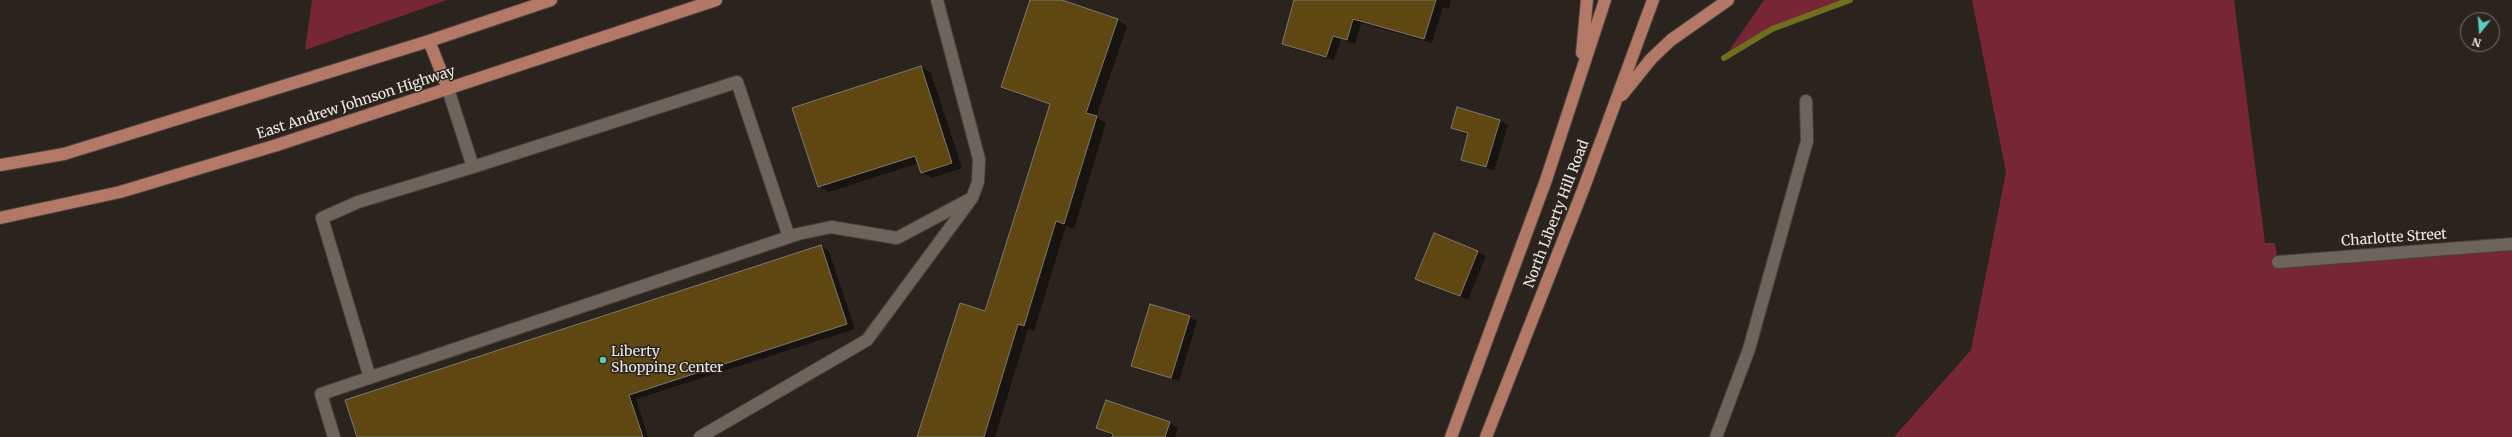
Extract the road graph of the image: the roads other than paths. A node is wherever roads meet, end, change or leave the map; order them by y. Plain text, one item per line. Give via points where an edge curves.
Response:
1 (551, 0) edge
2 (716, 0) edge
3 (937, 0) edge
4 (1586, 0) edge
5 (1605, 0) edge
6 (1653, 0) edge
7 (1728, 0) edge
8 (429, 41) junction
9 (1580, 76) junction
10 (448, 89) junction
11 (1806, 101) dead end
12 (1615, 104) junction
13 (0, 165) edge
14 (473, 167) junction
15 (972, 198) junction
16 (0, 218) edge
17 (788, 237) junction
18 (2512, 244) edge
19 (2278, 262) dead end
20 (370, 378) junction
21 (334, 437) edge
22 (700, 437) edge
23 (1451, 437) edge
24 (1486, 437) edge
25 (1716, 437) edge

1 - 8 main road
2 - 10 main road, East Andrew Johnson Highway
3 - 15 street via 978,159 978,182
4 - 9 main road
5 - 9 main road, North Liberty Hill Road
6 - 12 main road, North Liberty Hill Road
7 - 12 main road via 1671,40 1651,59
8 - 10 main road
8 - 13 main road via 64,154
9 - 23 main road, North Liberty Hill Road via 1546,180
10 - 14 street
10 - 16 main road, East Andrew Johnson Highway via 290,141 120,192
11 - 25 street via 1807,141 1749,349
12 - 24 main road, North Liberty Hill Road
14 - 17 street via 737,82
14 - 20 street via 358,202 322,218
15 - 17 street via 897,238 831,227
15 - 22 street via 867,340
17 - 20 street
18 - 19 street, Charlotte Street
20 - 21 street via 321,394

